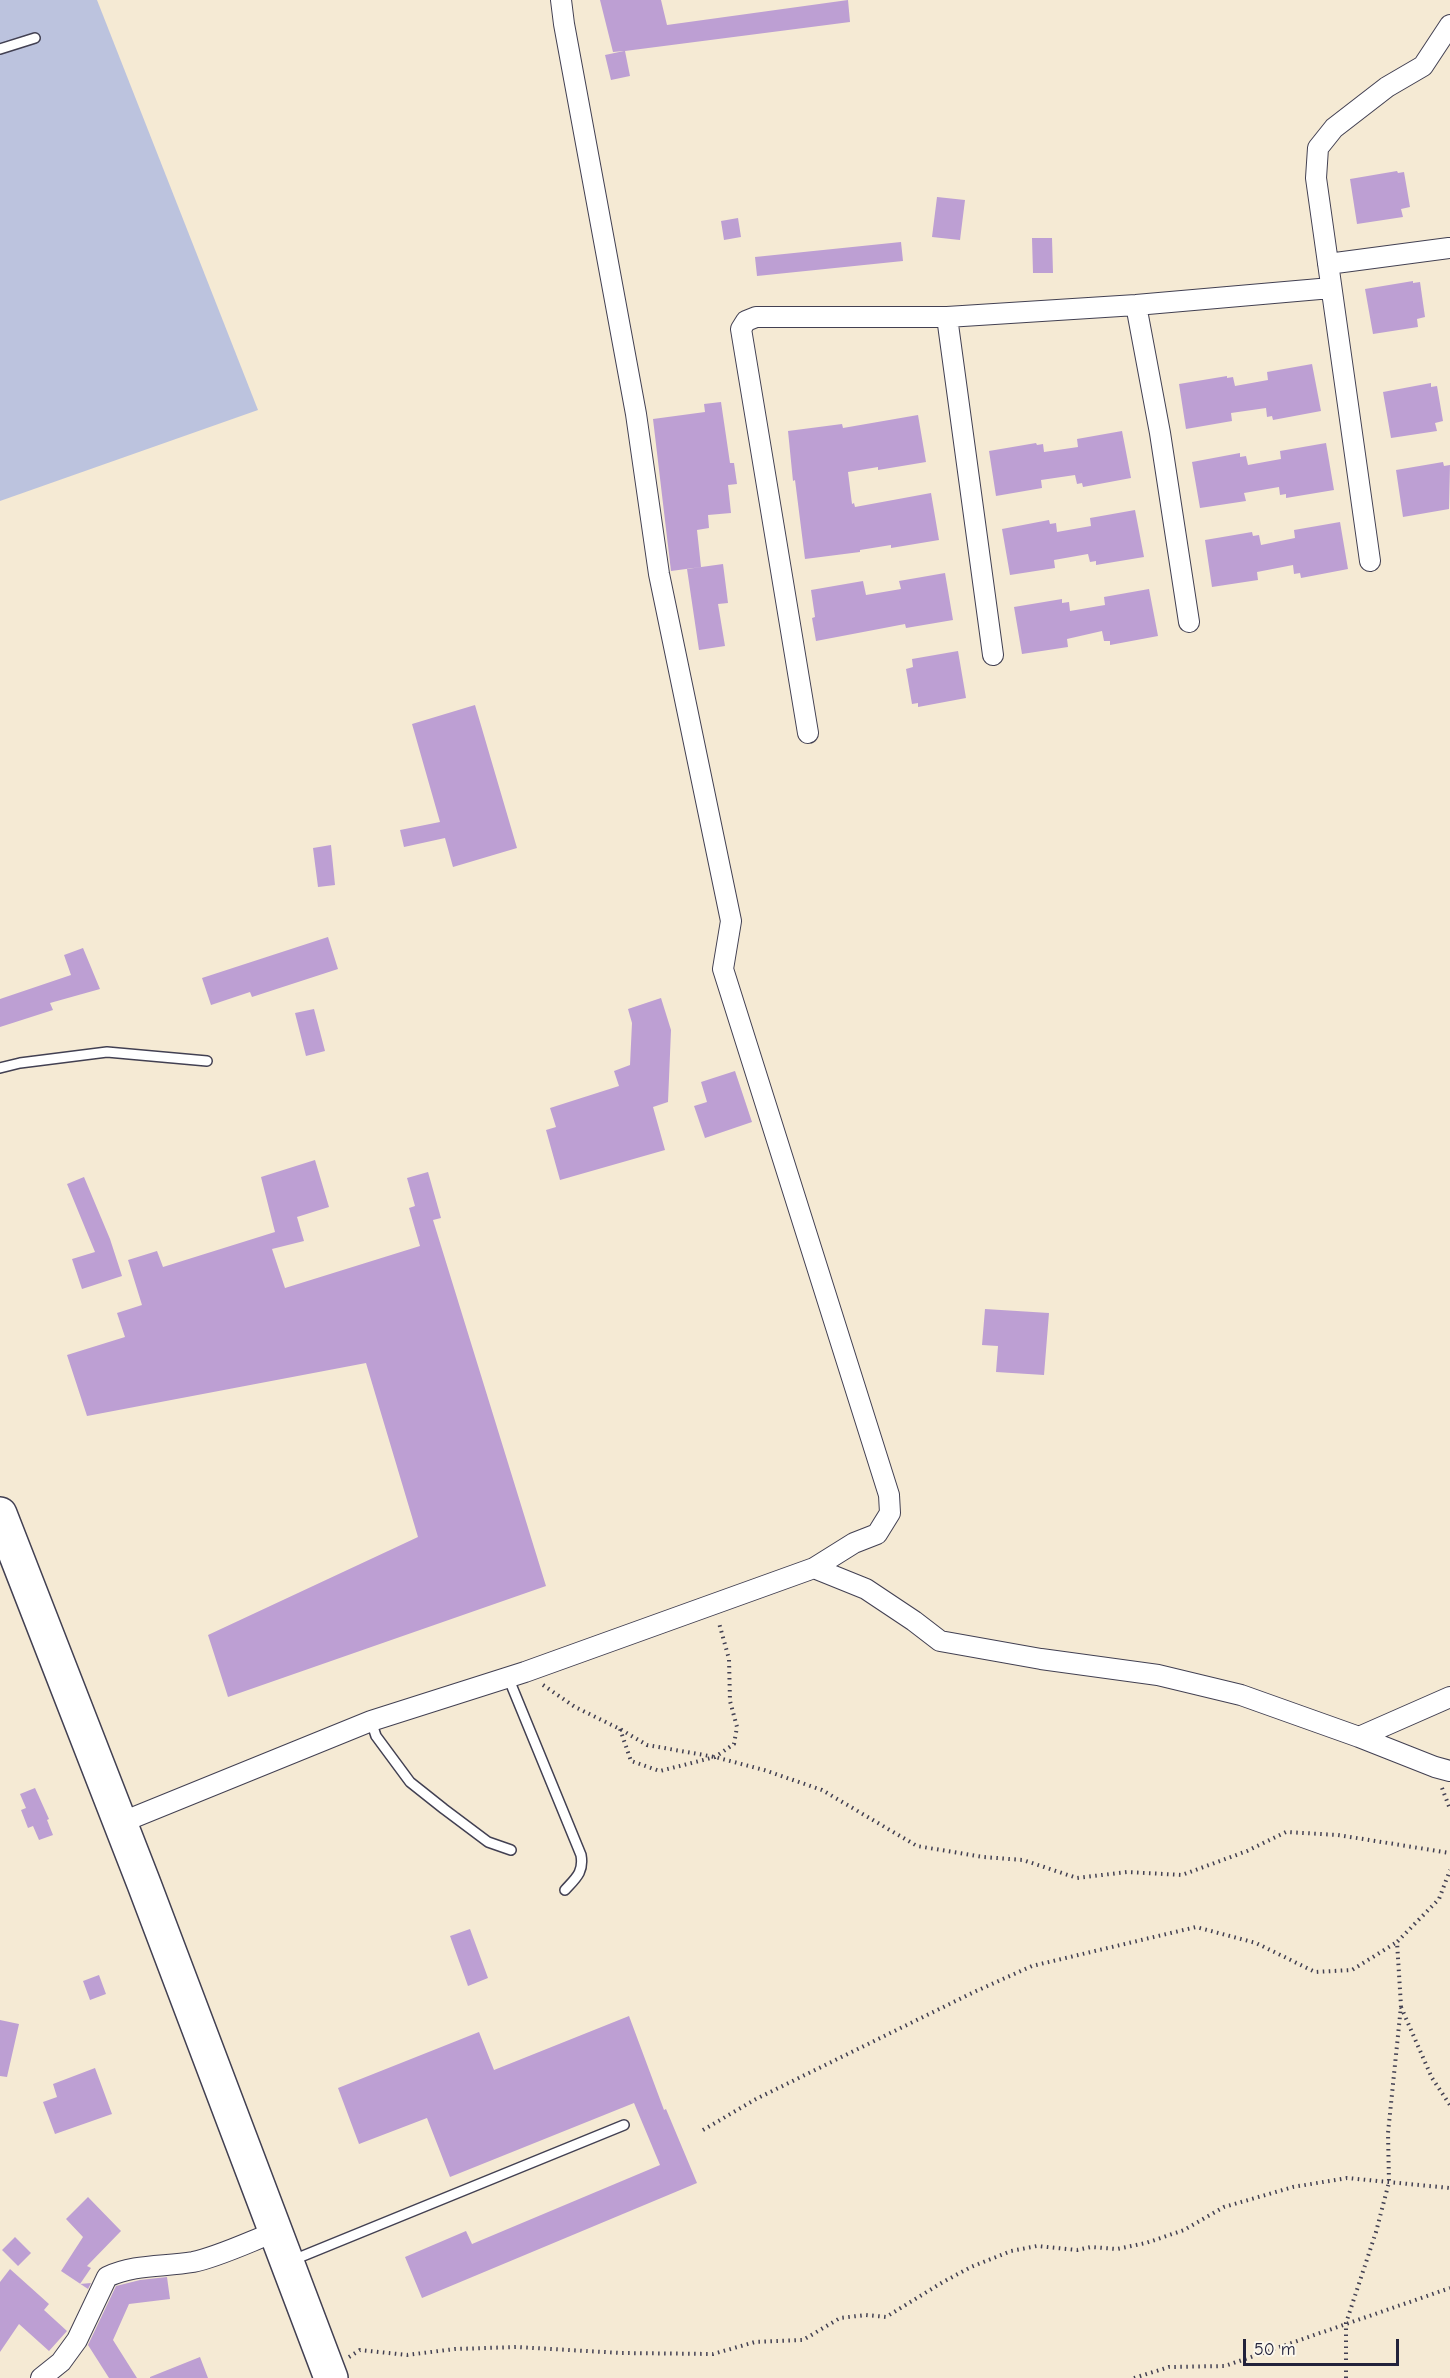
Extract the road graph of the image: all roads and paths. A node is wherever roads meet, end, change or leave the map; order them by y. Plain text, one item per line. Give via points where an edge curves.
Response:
1 (561, 0) edge
2 (1450, 25) edge
3 (34, 38) dead end
4 (0, 49) edge
5 (1449, 248) edge
6 (1328, 264) junction
7 (1331, 288) junction
8 (1136, 305) junction
9 (947, 317) junction
10 (1370, 561) dead end
11 (1189, 621) dead end
12 (993, 655) dead end
13 (808, 733) dead end
14 (207, 1061) dead end
15 (0, 1068) edge
16 (0, 1514) edge
17 (814, 1568) junction
18 (714, 1604) junction
19 (517, 1674) junction
20 (1450, 1696) edge
21 (371, 1720) junction
22 (620, 1729) junction
23 (1359, 1737) junction
24 (715, 1758) junction
25 (1450, 1771) edge
26 (120, 1823) junction
27 (511, 1850) dead end
28 (1450, 1853) edge
29 (1450, 1870) edge
30 (565, 1890) dead end
31 (1397, 1942) junction
32 (1401, 2006) junction
33 (1450, 2105) edge
34 (624, 2125) dead end
35 (704, 2130) dead end
36 (1389, 2182) junction
37 (1450, 2188) edge
38 (275, 2232) junction
39 (287, 2262) junction
40 (1450, 2288) edge
41 (1346, 2323) junction
42 (330, 2375) edge
43 (41, 2378) edge
44 (1134, 2378) edge
45 (1346, 2378) edge

1 - 17 street via 636,414 659,574 731,921 723,969 889,1495 890,1513 878,1534 854,1543
2 - 6 street via 1423,66 1334,128 1318,148 1316,178
3 - 4 lane
5 - 6 street
6 - 7 street
7 - 8 street
7 - 10 street
8 - 9 street
8 - 11 street
9 - 12 street
9 - 13 street via 756,317 741,329
14 - 15 lane via 107,1052
16 - 26 highway
17 - 18 street
17 - 23 street via 866,1589 940,1641 1158,1675 1241,1695
18 - 19 street
18 - 24 path via 729,1659 730,1701 737,1727 734,1744
19 - 21 street
19 - 22 path
19 - 30 lane via 581,1855 580,1874
20 - 23 street
21 - 26 street
21 - 27 lane via 376,1736 410,1782 489,1842
22 - 24 path via 646,1745
22 - 24 path via 631,1761 660,1771
23 - 25 street
24 - 28 path via 822,1790 917,1846 1023,1860 1077,1878 1127,1872 1182,1875 1286,1832 1338,1835
26 - 38 highway
29 - 31 path via 1439,1899
31 - 32 path
31 - 35 path via 1352,1970 1315,1972 1256,1943 1196,1927 1032,1966 756,2099
32 - 33 path via 1432,2078
32 - 36 path via 1389,2133
34 - 39 lane
36 - 37 path
36 - 41 path
36 - 42 path via 1347,2178 1293,2187 1224,2207 1184,2230 1117,2249 1037,2246 1011,2251 971,2267 886,2317 840,2318 803,2340 755,2342 713,2355 517,2347 407,2355 360,2350
38 - 39 highway
38 - 43 street via 194,2262 139,2267 107,2277 77,2340 61,2362
39 - 42 highway
40 - 41 path
41 - 44 path via 1224,2366 1169,2367
41 - 45 path

